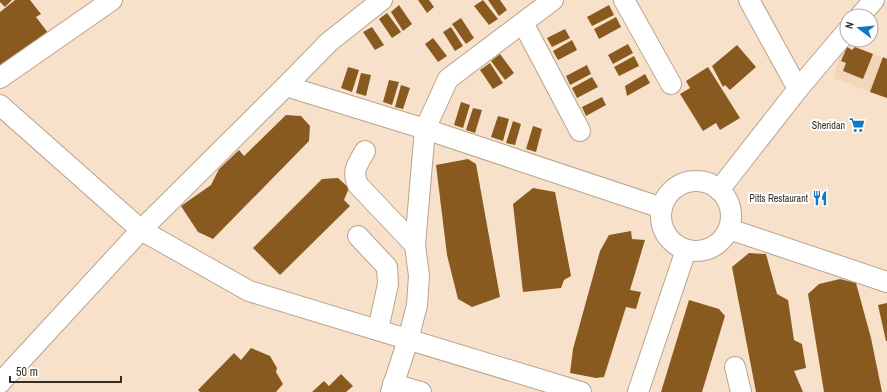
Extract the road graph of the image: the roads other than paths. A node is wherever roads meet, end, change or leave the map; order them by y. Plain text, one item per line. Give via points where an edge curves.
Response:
1 (112, 0) edge
2 (382, 0) edge
3 (553, 0) edge
4 (624, 0) edge
5 (749, 0) edge
6 (874, 0) edge
7 (867, 8) edge
8 (523, 23) junction
9 (839, 40) edge
10 (0, 78) edge
11 (671, 84) dead end
12 (286, 86) junction
13 (798, 89) junction
14 (0, 105) edge
15 (425, 129) junction
16 (580, 131) dead end
17 (365, 151) dead end
18 (720, 190) junction
19 (662, 208) junction
20 (729, 229) junction
21 (141, 230) junction
22 (358, 236) dead end
23 (415, 245) junction
24 (686, 250) junction
25 (887, 282) edge
26 (378, 330) junction
27 (408, 340) junction
28 (734, 367) dead end
29 (0, 383) edge
30 (392, 388) edge
31 (420, 392) edge
32 (581, 392) edge
33 (638, 392) edge
34 (741, 392) edge

1 - 10 street
2 - 12 street via 329,42
3 - 8 street
4 - 11 street
5 - 13 street
6 - 7 street
8 - 15 street via 448,79
8 - 16 street
9 - 13 street
12 - 15 street
12 - 21 street
13 - 18 street
14 - 21 street
15 - 19 street
15 - 23 street
17 - 23 street via 355,171 358,185
18 - 19 street via 709,183 686,182 675,188
18 - 20 street via 730,208
19 - 24 street via 663,229 668,238 676,246
20 - 24 street via 724,238 707,250
20 - 25 street
21 - 26 street via 249,290
21 - 29 street
22 - 26 street via 387,267 388,284
23 - 27 street via 419,276 417,306
24 - 33 street
26 - 27 street
27 - 30 street
27 - 32 street
28 - 34 street
30 - 31 street

